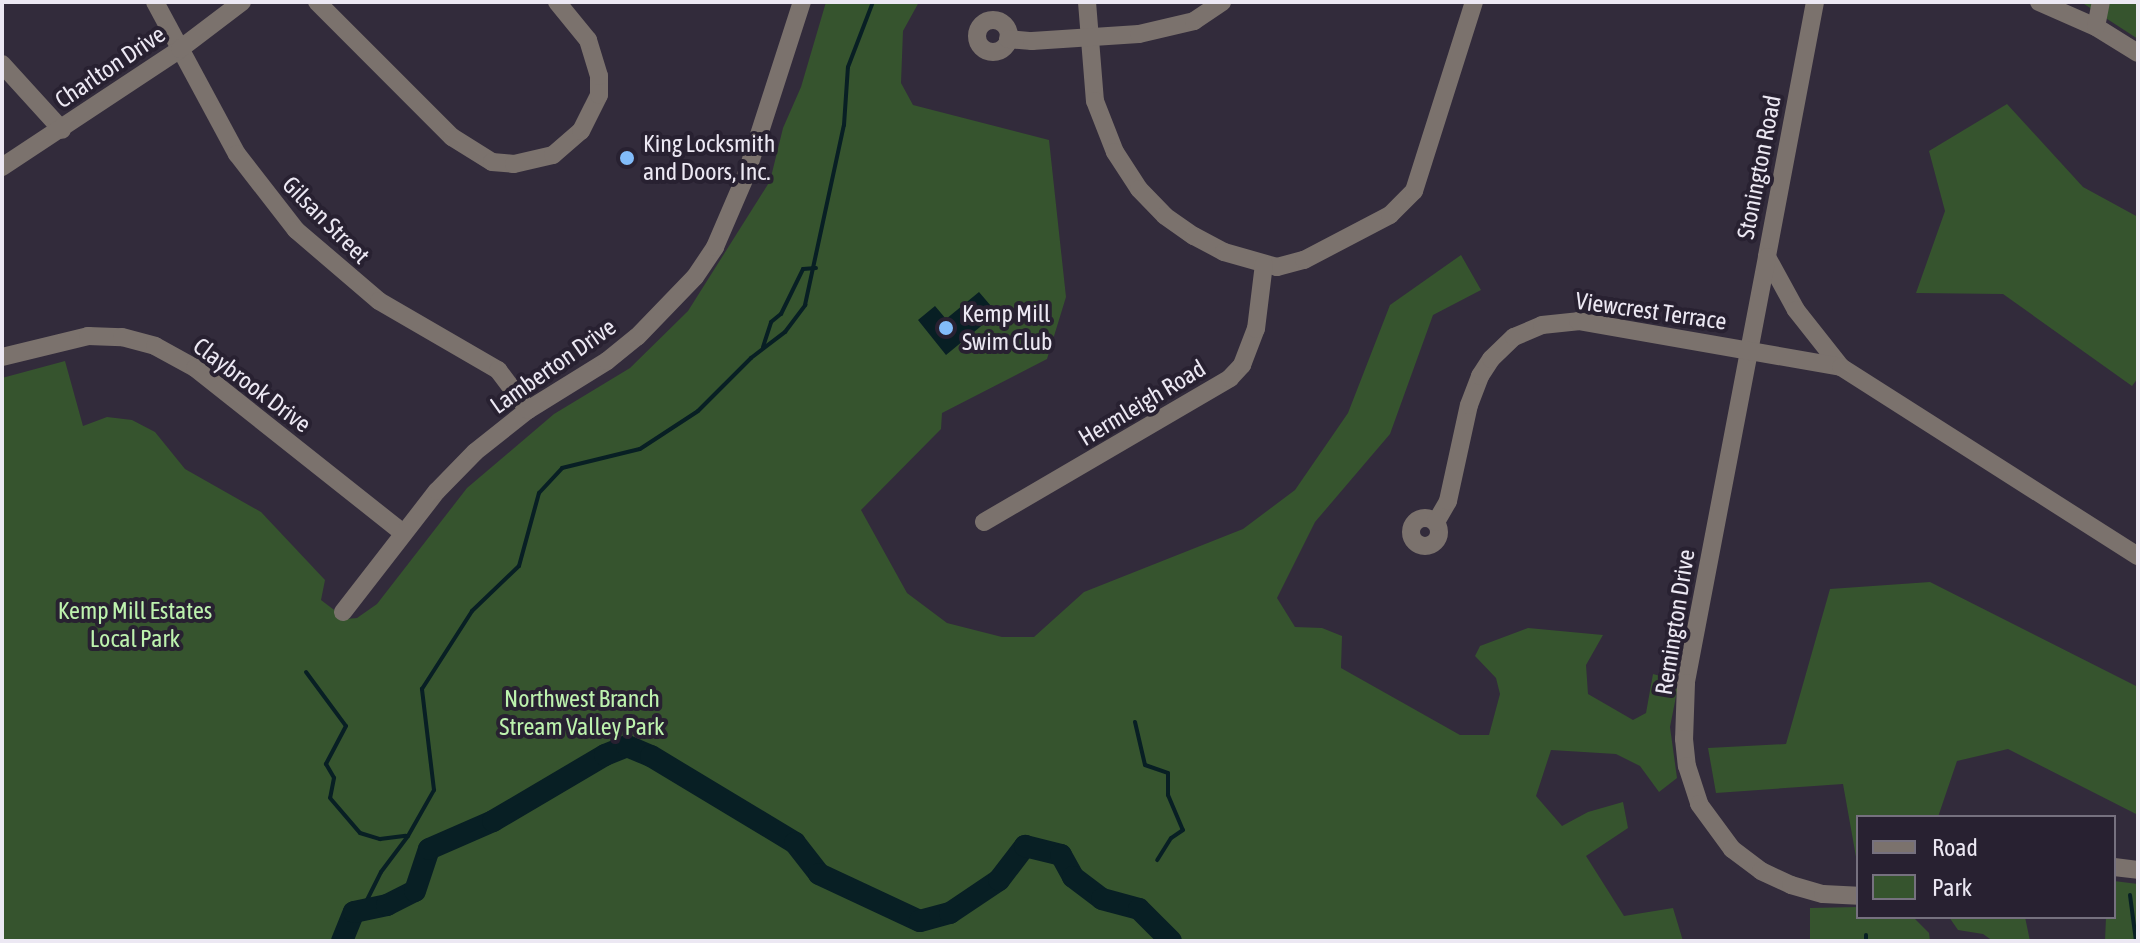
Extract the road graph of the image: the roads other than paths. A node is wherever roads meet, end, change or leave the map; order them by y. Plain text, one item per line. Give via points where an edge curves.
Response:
1 (155, 2) edge
2 (242, 2) edge
3 (317, 2) edge
4 (557, 2) edge
5 (802, 2) edge
6 (1087, 2) edge
7 (1222, 2) edge
8 (1474, 2) edge
9 (1815, 2) edge
10 (2039, 2) edge
11 (2101, 2) edge
12 (2096, 27) junction
13 (1088, 38) junction
14 (1008, 39) dead end
15 (180, 49) junction
16 (2138, 53) edge
17 (2, 64) edge
18 (62, 130) junction
19 (2, 167) edge
20 (1767, 257) junction
21 (1264, 264) junction
22 (1750, 349) junction
23 (2, 357) edge
24 (1841, 367) junction
25 (528, 410) junction
26 (984, 522) dead end
27 (1436, 522) dead end
28 (403, 533) junction
29 (2138, 556) edge
30 (343, 612) dead end
31 (2116, 867) edge
32 (2138, 870) edge
33 (1856, 896) edge

1 - 15 street, Gilsan Street
2 - 15 street, Charlton Drive
3 - 4 street via 452,137 492,162 514,164 553,155 581,131 599,95 588,40
5 - 25 street, Lamberton Drive via 746,175 715,247 695,277 607,361
6 - 13 street
7 - 13 street via 1177,27
8 - 21 street via 1418,182 1407,200 1390,215 1304,260 1277,267
9 - 20 street, Stonington Road
10 - 12 street
11 - 12 street
12 - 16 street
13 - 14 street
13 - 21 street via 1101,120 1139,189 1194,236
15 - 18 street, Charlton Drive
15 - 25 street, Gilsan Street via 237,154 296,230 379,301 498,370
17 - 18 street
18 - 19 street, Charlton Drive
20 - 22 street, Remington Drive
20 - 24 street, Stonington Road via 1796,310
21 - 26 street, Hermleigh Road via 1256,329 1242,365 1230,378
22 - 24 street, Stonington Road
22 - 27 street, Viewcrest Terrace via 1578,321 1542,325 1514,337 1480,376 1448,501
22 - 33 street, Remington Drive via 1686,683 1687,766 1699,804 1732,849 1791,885
23 - 28 street, Claybrook Drive via 88,336 122,337 155,346 195,368
24 - 29 street, Stonington Road
25 - 28 street, Lamberton Drive via 475,452
28 - 30 street, Lamberton Drive
31 - 32 street

